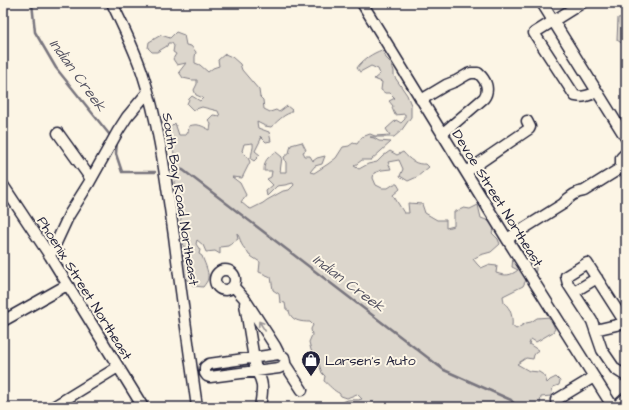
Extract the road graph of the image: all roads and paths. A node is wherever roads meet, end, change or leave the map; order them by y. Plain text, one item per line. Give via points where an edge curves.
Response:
1 (112, 3) edge
2 (362, 3) edge
3 (542, 3) edge
4 (582, 3) edge
5 (553, 21) junction
6 (148, 92) junction
7 (597, 92) junction
8 (421, 100) junction
9 (527, 121) dead end
10 (58, 133) dead end
11 (442, 134) junction
12 (626, 138) edge
13 (626, 153) edge
14 (466, 172) junction
15 (91, 179) junction
16 (4, 190) edge
17 (507, 239) junction
18 (50, 256) junction
19 (597, 278) junction
20 (67, 285) junction
21 (234, 286) dead end
22 (574, 292) junction
23 (244, 298) junction
24 (3, 321) edge
25 (626, 323) edge
26 (595, 330) junction
27 (279, 354) junction
28 (254, 358) junction
29 (232, 361) junction
30 (285, 364) junction
31 (118, 367) junction
32 (256, 371) junction
33 (204, 372) junction
34 (193, 373) junction
35 (234, 374) junction
36 (625, 374) edge
37 (594, 378) junction
38 (302, 390) dead end
39 (626, 400) edge
40 (53, 407) edge
41 (143, 407) edge
42 (197, 407) edge
43 (260, 407) edge
44 (557, 407) edge
45 (613, 407) edge
46 (618, 407) edge

1 - 6 street, South Bay Road Northeast via 129,39
2 - 8 street, Devoe Street Northeast
3 - 5 street
4 - 5 street
5 - 7 street
5 - 7 street via 534,33 575,96
6 - 15 street via 118,130
6 - 34 street, South Bay Road Northeast via 167,186
7 - 12 street
8 - 11 street, Devoe Street Northeast
8 - 11 street via 471,73 478,73 483,78 487,85 484,98
9 - 14 street via 529,129
10 - 15 street
11 - 14 street, Devoe Street Northeast
13 - 17 street via 621,158 621,168 584,191 579,191
14 - 17 street, Devoe Street Northeast
15 - 18 street via 68,215
16 - 18 street, Phoenix Street Northeast
17 - 37 street, Devoe Street Northeast
18 - 20 street, Phoenix Street Northeast
19 - 22 street
19 - 22 street via 587,263 566,276
19 - 25 street
20 - 24 street
20 - 31 street, Phoenix Street Northeast
21 - 23 street
22 - 26 street
27 -> 23 street
23 - 28 street
25 - 26 street
26 - 36 street via 602,350 616,369
27 - 28 street
27 - 30 street via 284,357
28 - 29 street
28 - 32 street
29 - 33 street via 207,364
29 - 35 street
30 - 32 street
30 - 38 street
31 - 40 street
31 - 41 street, Phoenix Street Northeast
32 - 35 street
32 - 43 street via 261,377
33 - 34 street
33 - 35 street via 210,377
34 - 42 street, South Bay Road Northeast
37 - 44 street via 556,400
37 - 45 street, Devoe Street Northeast
39 - 46 main road

